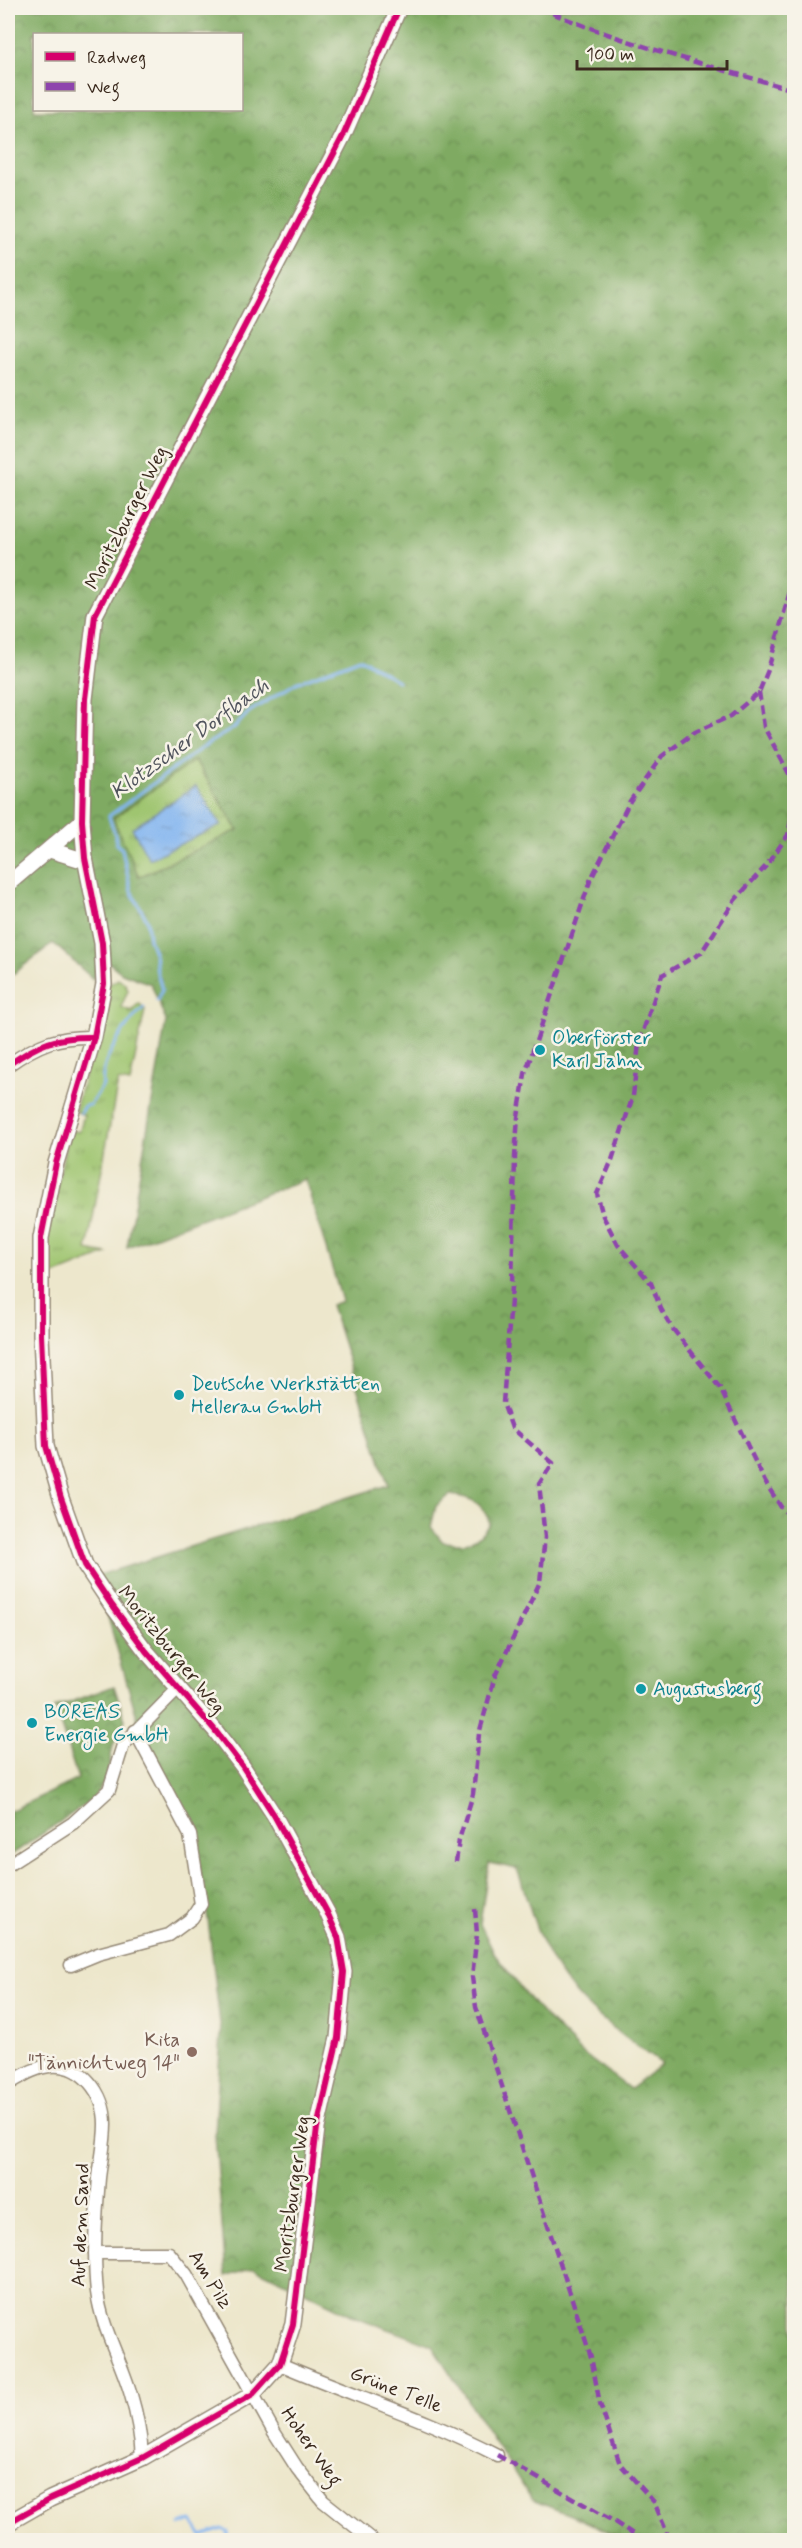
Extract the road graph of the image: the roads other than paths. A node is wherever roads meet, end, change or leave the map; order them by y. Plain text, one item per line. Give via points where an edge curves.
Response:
1 (399, 8) edge
2 (82, 822) junction
3 (50, 850) junction
4 (85, 858) junction
5 (8, 884) edge
6 (93, 1037) junction
7 (8, 1065) edge
8 (178, 1689) junction
9 (135, 1731) junction
10 (8, 1865) edge
11 (71, 1965) dead end
12 (8, 2084) edge
13 (95, 2253) junction
14 (280, 2364) junction
15 (253, 2394) junction
16 (497, 2455) dead end
17 (142, 2458) junction
18 (8, 2523) edge
19 (372, 2541) edge

1 - 2 street, Moritzburger Weg via 343,136 95,615 85,699
2 - 3 street
2 - 4 street, Moritzburger Weg
3 - 4 street
3 - 5 street
4 - 6 street, Moritzburger Weg via 104,970
6 - 7 street via 66,1036
6 - 8 street, Moritzburger Weg via 56,1163 41,1238 46,1446 85,1565 132,1633
8 - 9 street
8 - 14 street, Moritzburger Weg via 220,1736 274,1815 327,1912 338,1937 344,1972 338,2038 317,2128 293,2324
9 - 10 street via 123,1745 109,1790 73,1823
9 - 11 street via 190,1835 201,1904 192,1918 169,1935
12 - 13 street, Auf dem Sand via 32,2070 51,2066 80,2073 96,2090 105,2122
13 - 15 street, Am Pilz via 169,2253 186,2274
13 - 17 street, Auf dem Sand via 101,2313 131,2395
14 - 15 street, Moritzburger Weg
14 - 16 street, Grüne Telle via 457,2434
15 - 17 street, Moritzburger Weg
15 - 19 street, Hoher Weg via 297,2468 323,2501
17 - 18 street, Moritzburger Weg via 50,2499

